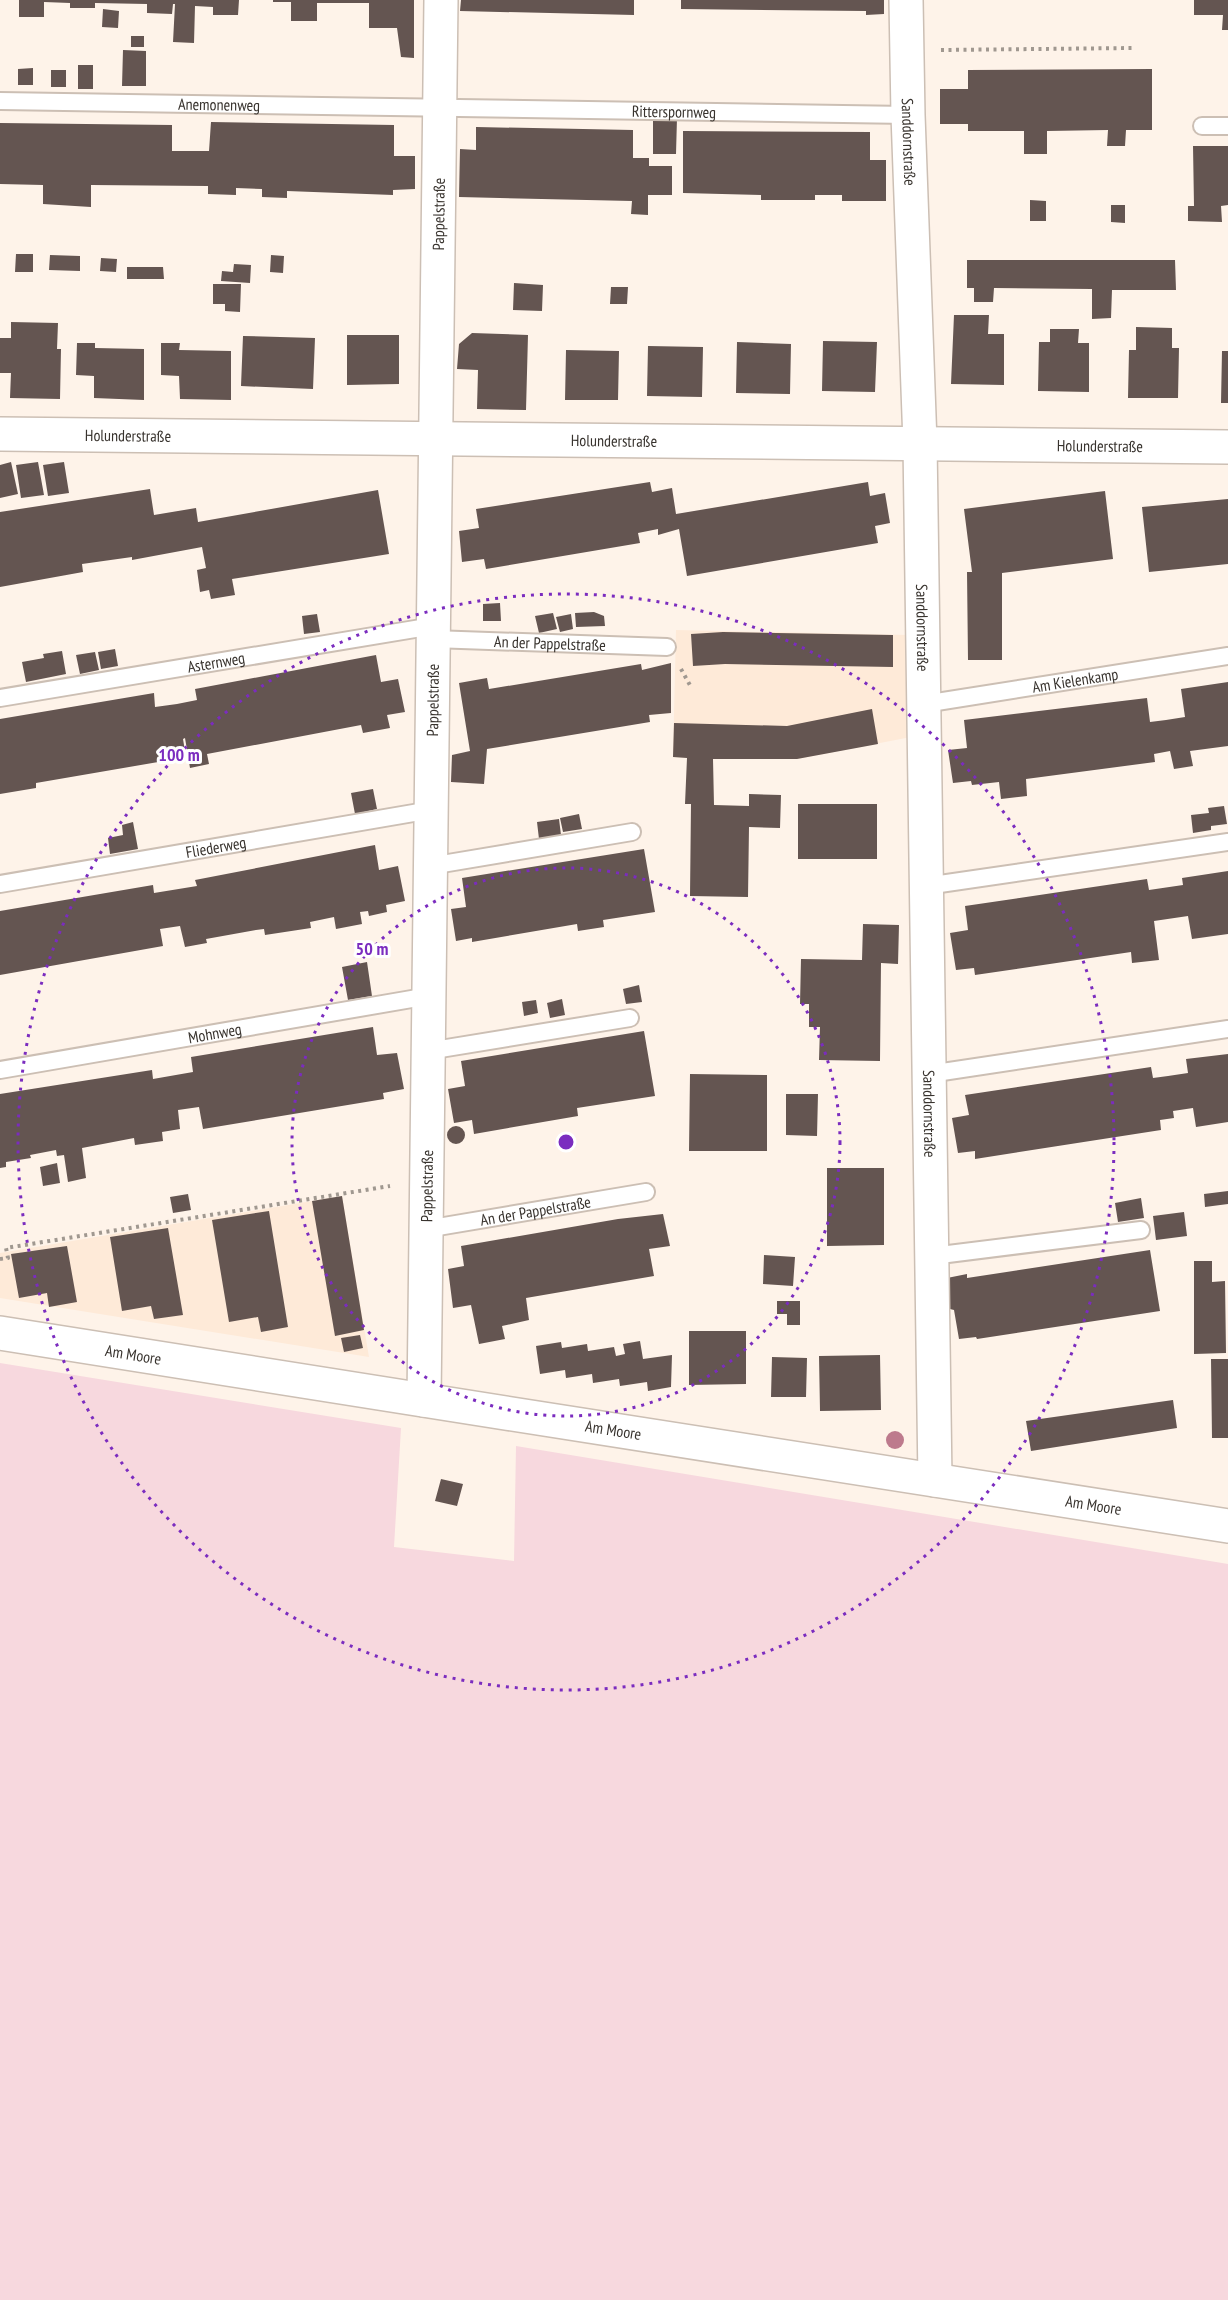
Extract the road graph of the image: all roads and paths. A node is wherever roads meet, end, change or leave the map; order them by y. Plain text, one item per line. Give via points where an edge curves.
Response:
1 (441, 0) edge
2 (906, 0) edge
3 (1133, 48) dead end
4 (907, 50) junction
5 (0, 101) edge
6 (439, 107) junction
7 (908, 115) junction
8 (1202, 126) dead end
9 (1228, 126) edge
10 (0, 434) edge
11 (436, 438) junction
12 (920, 443) junction
13 (1228, 447) edge
14 (433, 632) junction
15 (667, 647) dead end
16 (1228, 656) edge
17 (0, 698) edge
18 (924, 704) junction
19 (431, 810) junction
20 (632, 832) dead end
21 (1228, 842) edge
22 (430, 866) junction
23 (0, 885) edge
24 (926, 886) junction
25 (429, 996) junction
26 (630, 1018) dead end
27 (1228, 1029) edge
28 (428, 1051) junction
29 (0, 1070) edge
30 (929, 1074) junction
31 (427, 1180) junction
32 (646, 1192) dead end
33 (426, 1229) junction
34 (1141, 1230) dead end
35 (932, 1256) junction
36 (0, 1259) edge
37 (0, 1333) edge
38 (424, 1400) junction
39 (935, 1480) junction
40 (1228, 1526) edge

1 - 6 street, Pappelstraße
2 - 4 street, Sanddornstraße
3 - 4 path
4 - 7 street, Sanddornstraße
5 - 6 lane, Anemonenweg
6 - 7 lane, Ritterspornweg
6 - 11 street, Pappelstraße
7 - 12 street, Sanddornstraße
8 - 9 lane
10 - 11 street, Holunderstraße
11 - 12 street, Holunderstraße
11 - 14 street, Pappelstraße
12 - 13 street, Holunderstraße
12 - 18 street, Sanddornstraße
14 - 15 lane, An der Pappelstraße
14 - 17 lane, Asternweg
14 - 19 street, Pappelstraße
16 - 18 lane, Am Kielenkamp
18 - 24 street, Sanddornstraße
19 - 22 street, Pappelstraße
19 - 23 lane, Fliederweg
20 - 22 lane
21 - 24 lane
22 - 25 street, Pappelstraße
24 - 30 street, Sanddornstraße
25 - 28 street, Pappelstraße
25 - 29 lane, Mohnweg
26 - 28 lane
27 - 30 lane
28 - 31 street, Pappelstraße
30 - 35 street, Sanddornstraße
31 - 33 street, Pappelstraße
31 - 36 path via 6,1248 8,1258
32 - 33 lane, An der Pappelstraße
33 - 38 street, Pappelstraße
34 - 35 lane
35 - 39 street, Sanddornstraße
37 - 38 street, Am Moore
38 - 39 street, Am Moore
39 - 40 street, Am Moore

